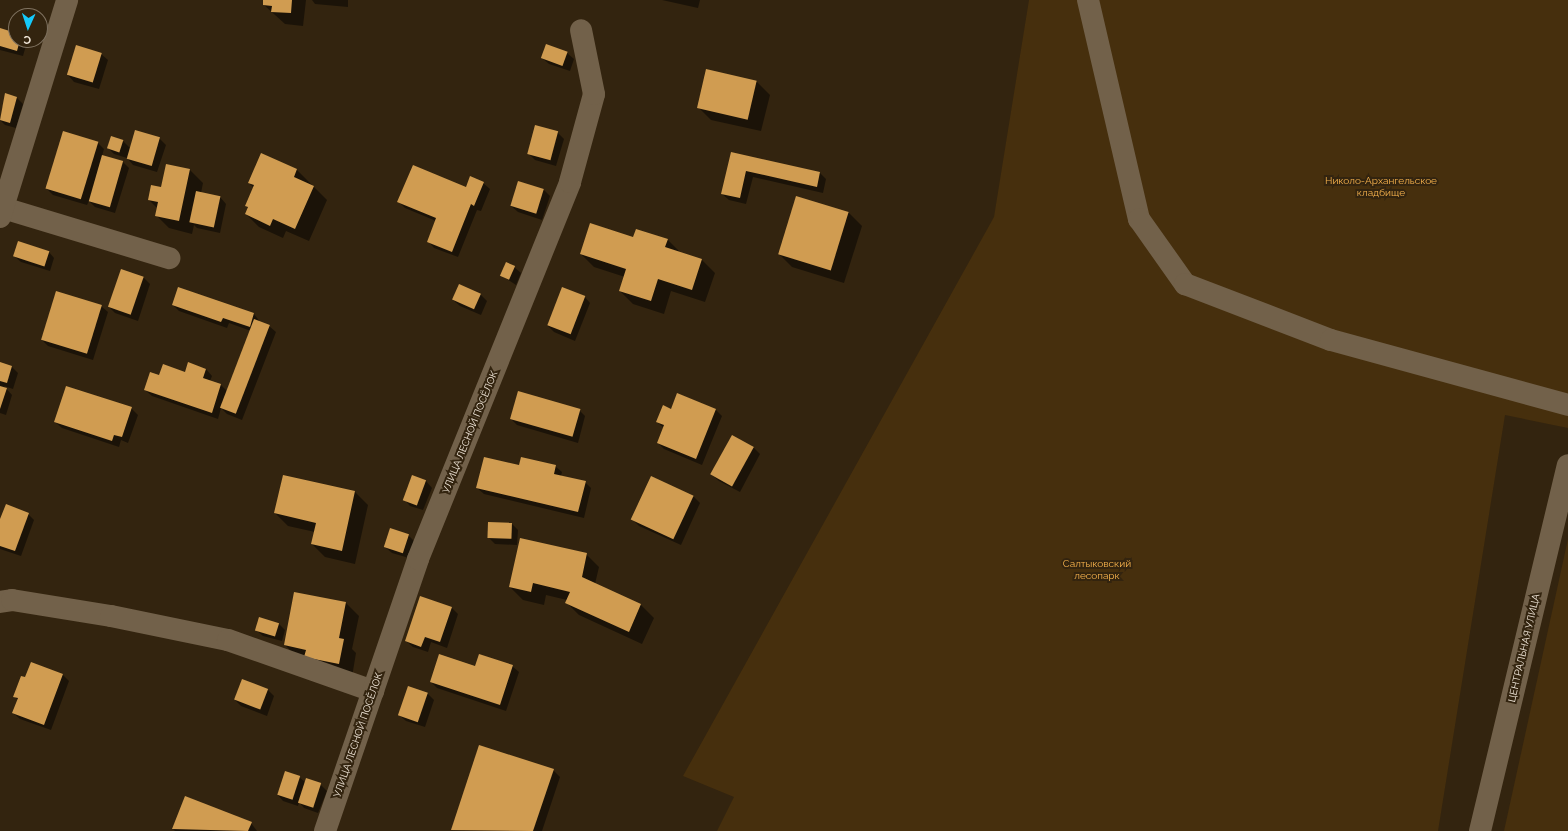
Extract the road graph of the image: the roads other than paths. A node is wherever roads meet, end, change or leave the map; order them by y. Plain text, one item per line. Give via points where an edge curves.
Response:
1 (67, 0) edge
2 (1088, 0) edge
3 (581, 30) dead end
4 (1, 210) edge
5 (169, 258) dead end
6 (1568, 405) edge
7 (1568, 465) edge
8 (0, 602) edge
9 (373, 691) junction
10 (325, 831) edge
11 (1480, 831) edge

1 - 4 street
2 - 6 street via 1139,219 1185,284 1331,340
3 - 9 street, УЛИЦА ЛЕСНОЙ ПОСЁЛОК via 594,94 570,182 418,559
4 - 5 street
7 - 11 street, ЦЕНТРАЛЬНАЯ УЛИЦА
8 - 9 street via 12,600 111,616 228,640
9 - 10 street, УЛИЦА ЛЕСНОЙ ПОСЁЛОК

